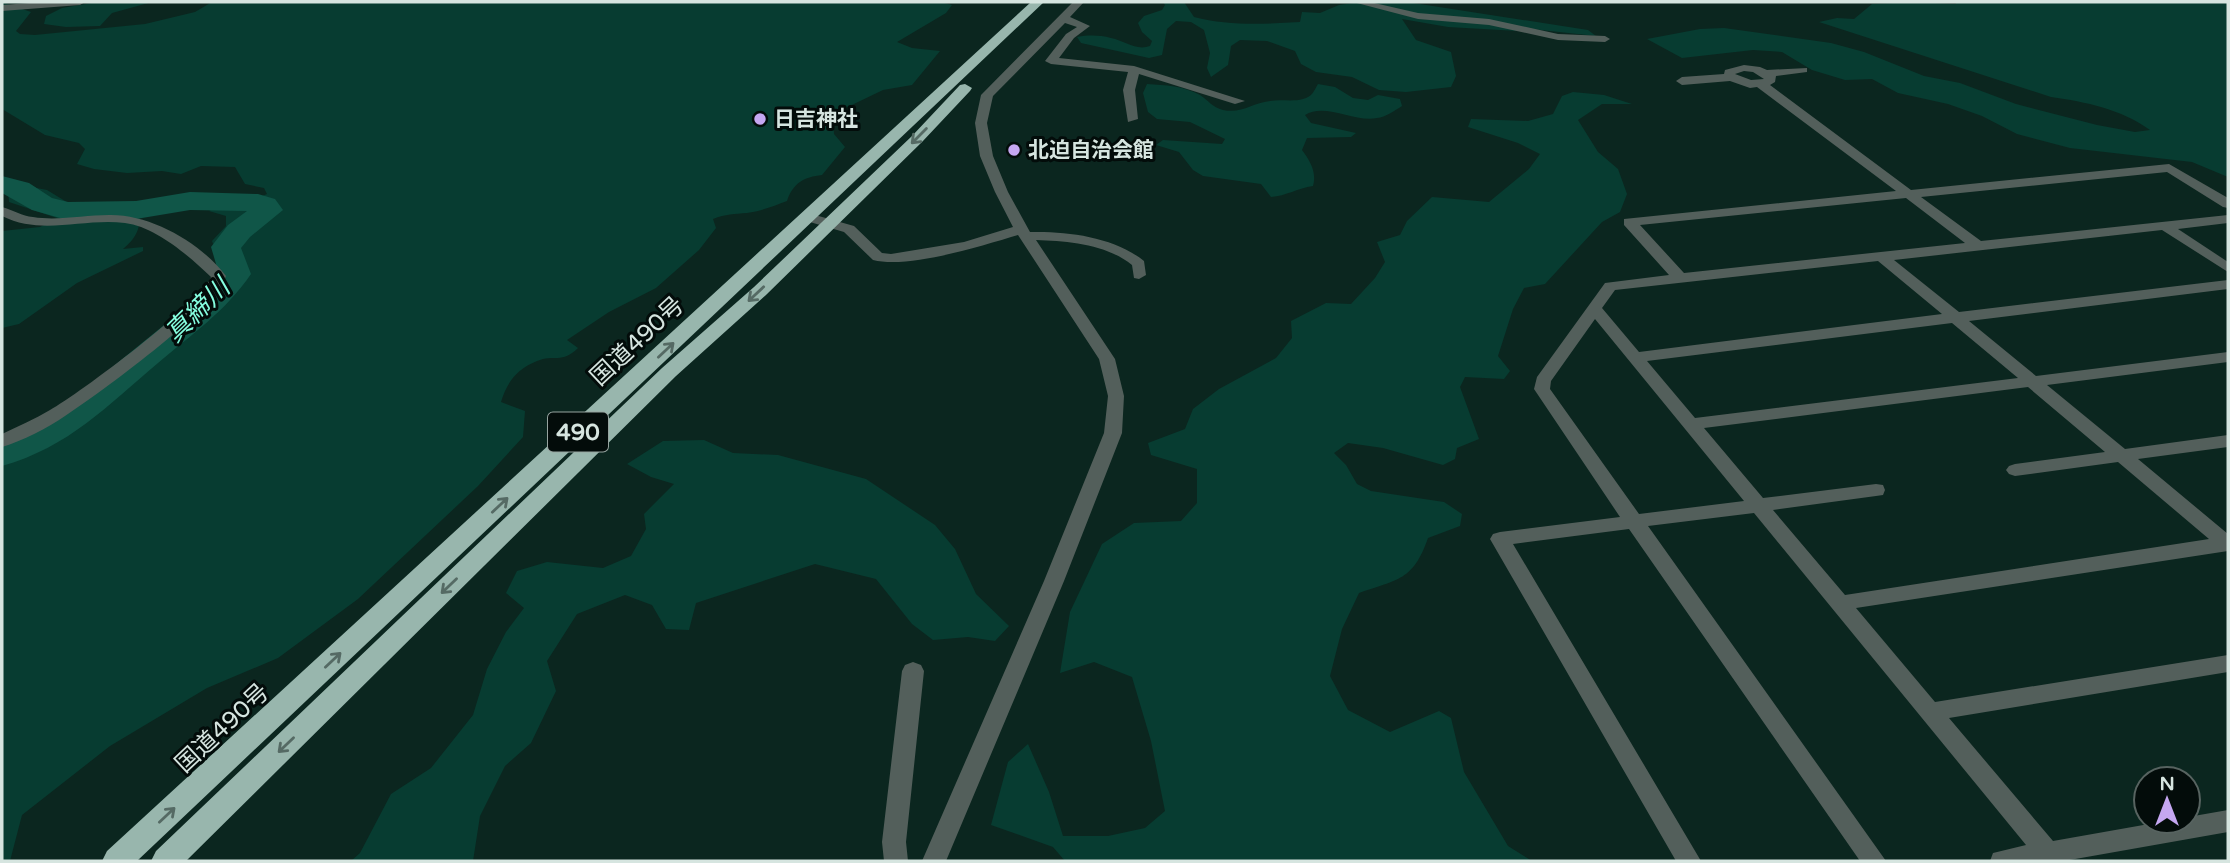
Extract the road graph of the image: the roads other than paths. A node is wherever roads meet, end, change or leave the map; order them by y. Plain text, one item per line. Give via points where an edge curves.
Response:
1 (80, 2) edge
2 (1038, 2) edge
3 (1079, 2) edge
4 (1358, 2) edge
5 (2, 8) edge
6 (1058, 10) edge
7 (1605, 39) dead end
8 (1134, 69) junction
9 (1803, 70) dead end
10 (1763, 79) junction
11 (1682, 81) dead end
12 (1239, 101) dead end
13 (1132, 119) dead end
14 (1906, 194) junction
15 (2228, 204) edge
16 (2, 211) edge
17 (808, 217) junction
18 (2228, 219) edge
19 (830, 222) junction
20 (2163, 225) junction
21 (1023, 232) junction
22 (1978, 246) junction
23 (1881, 257) junction
24 (2228, 268) edge
25 (1139, 275) dead end
26 (1680, 278) junction
27 (2228, 284) edge
28 (1594, 308) junction
29 (1953, 316) junction
30 (1634, 357) junction
31 (2228, 357) edge
32 (2031, 381) junction
33 (1691, 424) junction
34 (2, 440) edge
35 (2228, 441) edge
36 (2122, 456) junction
37 (2015, 470) dead end
38 (1876, 490) dead end
39 (1760, 506) junction
40 (1633, 521) junction
41 (2228, 544) edge
42 (1841, 603) junction
43 (2228, 663) edge
44 (913, 671) dead end
45 (1930, 712) junction
46 (2228, 821) edge
47 (2047, 852) junction
48 (117, 861) edge
49 (166, 861) edge
50 (897, 861) edge
51 (934, 861) edge
52 (1689, 861) edge
53 (1874, 861) edge
54 (2002, 861) edge

1 - 5 street
2 - 17 highway, 国道490号 / 490
3 - 6 street
4 - 7 street via 1558,37
6 - 8 street via 1085,26 1070,36 1051,61
6 -> 19 highway, 国道490号 / 490
6 - 21 street via 981,106 990,162
8 - 12 street
8 - 13 street via 1129,90
9 - 10 street
10 - 11 street
10 - 14 street
14 - 15 street via 2169,168
14 - 22 street
14 - 26 street via 1629,222
16 - 34 street via 34,222 125,219 143,223 219,276 215,287 186,316 111,374 57,414
17 - 19 street
48 -> 17 highway, 国道490号 / 490
18 - 20 street
19 - 21 street via 860,236 878,257 891,258
19 -> 49 highway, 国道490号 / 490 via 669,372
20 - 22 street
20 - 24 street
21 - 25 street via 1122,250 1139,264
21 - 51 street via 1107,359 1116,396 1113,433
22 - 23 street
23 - 26 street
23 - 29 street
26 - 28 street via 1610,286
27 - 29 street
28 - 30 street
28 - 40 street via 1542,389
29 - 30 street
29 - 32 street
30 - 33 street
31 - 32 street
32 - 33 street
32 - 36 street
33 - 39 street
35 - 36 street
36 - 37 street
36 - 41 street
38 - 39 street
39 - 40 street
39 - 42 street
40 - 52 street via 1500,539
40 - 53 street
41 - 42 street
42 - 45 street
43 - 45 street
44 - 50 street via 894,842
45 - 47 street
46 - 47 street
47 - 54 street

